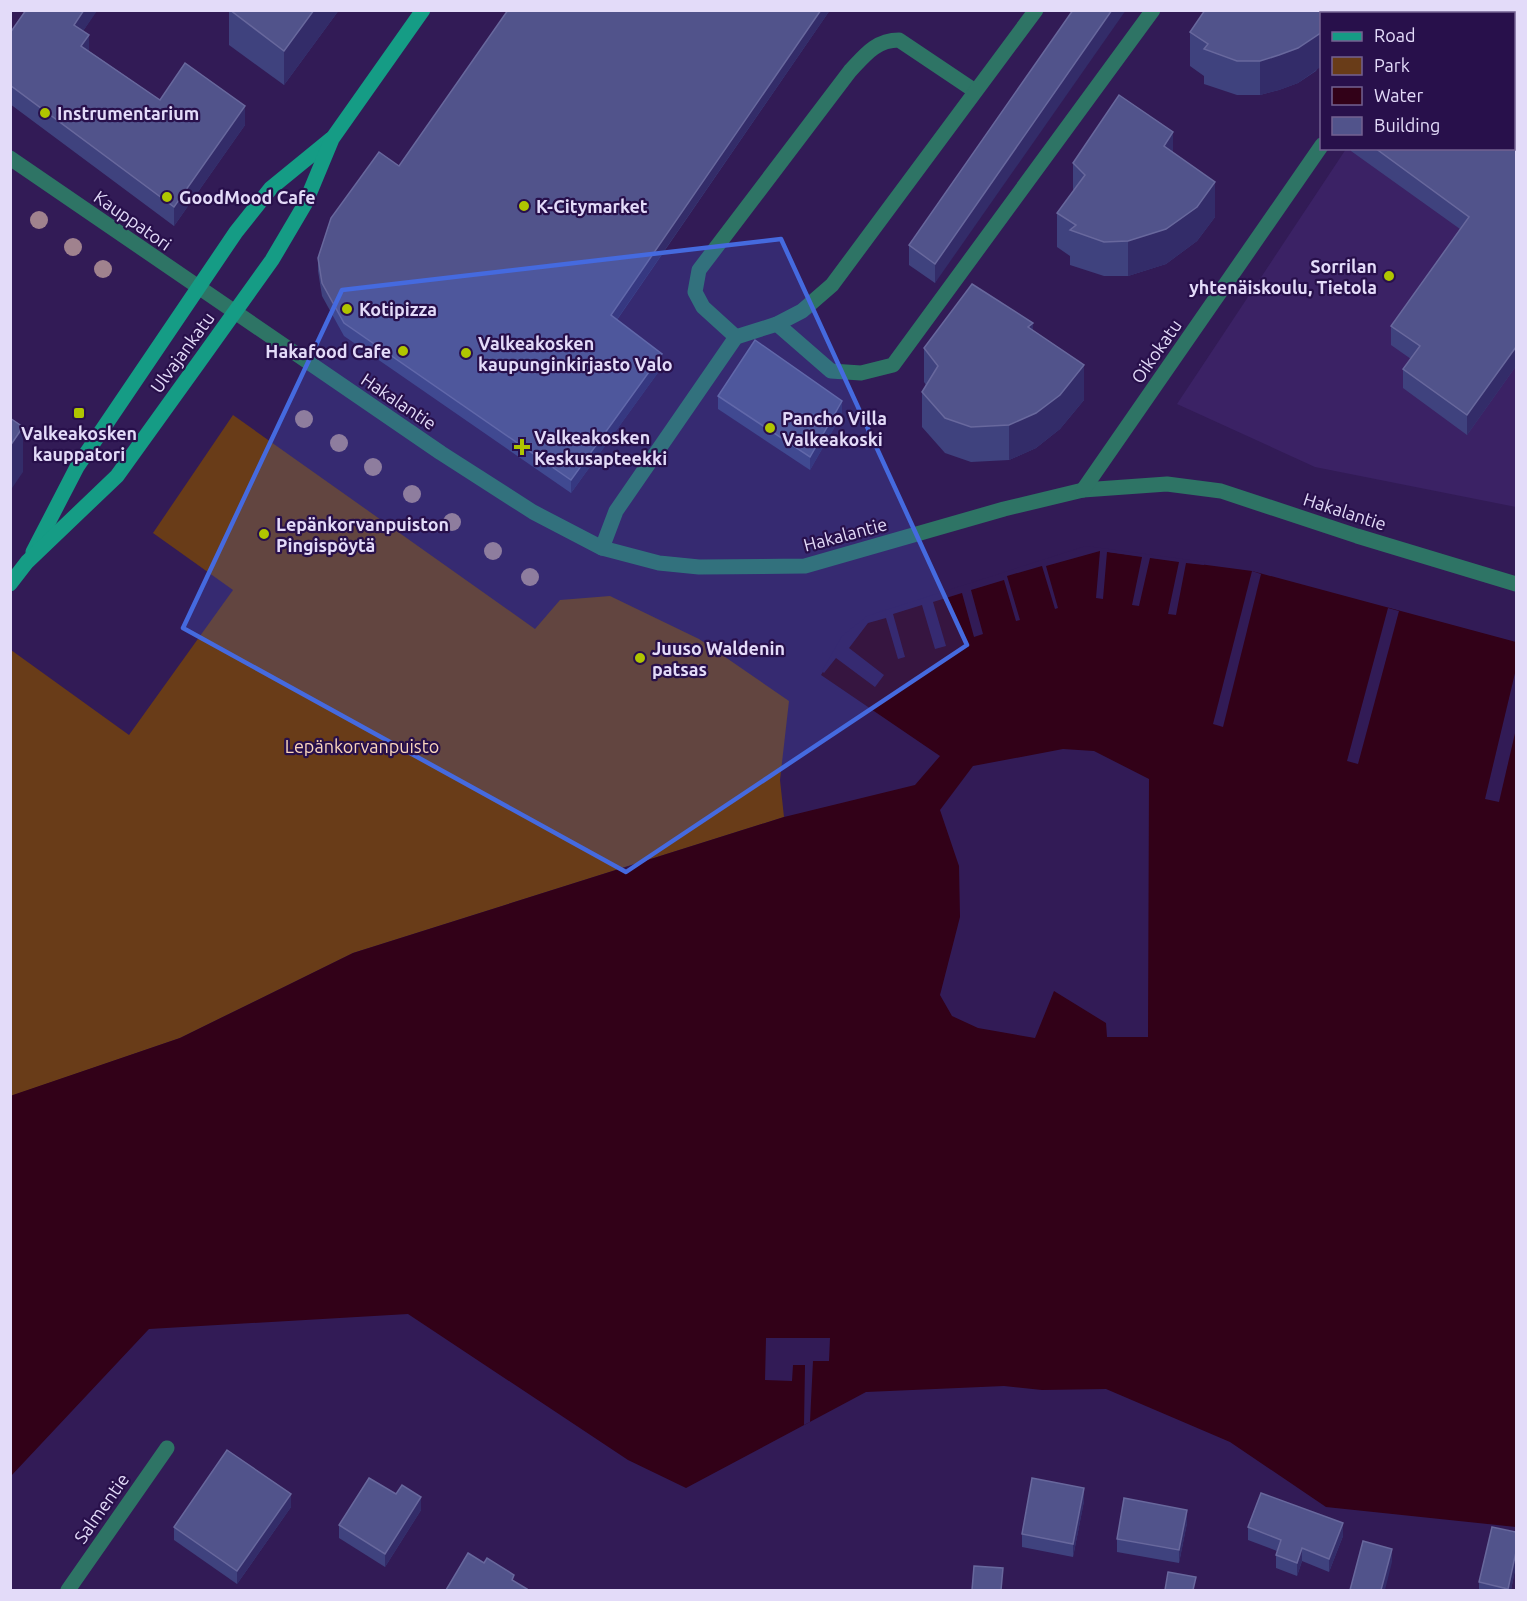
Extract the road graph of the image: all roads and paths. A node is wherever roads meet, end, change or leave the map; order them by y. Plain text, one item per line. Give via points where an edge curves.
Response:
1 (423, 10) edge
2 (1036, 10) edge
3 (1153, 10) edge
4 (975, 91) junction
5 (332, 139) junction
6 (1320, 147) edge
7 (10, 158) edge
8 (197, 287) junction
9 (234, 313) junction
10 (777, 324) junction
11 (736, 337) junction
12 (1083, 490) junction
13 (602, 548) junction
14 (27, 562) junction
15 (10, 584) edge
16 (1516, 584) edge
17 (167, 1448) dead end
18 (68, 1590) edge

1 - 5 main road, Ulvajankatu
2 - 4 street
3 - 10 street via 893,365 861,373 831,370
4 - 10 street via 832,285 802,311
4 - 11 street via 899,40 886,40 873,47 850,71 699,270 695,292 703,307
5 - 8 main road, Ulvajankatu via 271,188
5 - 9 main road, Ulvajankatu via 305,204
6 - 12 street, Oikokatu
7 - 8 street, Kauppatori
8 - 9 street, Kauppatori
8 - 14 main road, Ulvajankatu via 77,467
9 - 13 street, Hakalantie via 533,512
9 - 14 main road, Ulvajankatu via 117,476
10 - 11 street
11 - 13 street via 616,511
12 - 13 street, Hakalantie via 806,567 699,567 659,563
12 - 16 street, Hakalantie via 1167,484 1221,491
14 - 15 main road, Ulvajankatu
17 - 18 street, Salmentie

